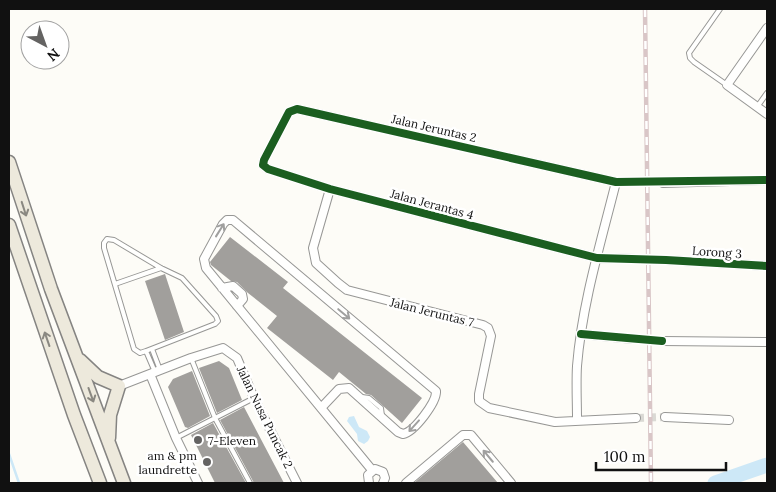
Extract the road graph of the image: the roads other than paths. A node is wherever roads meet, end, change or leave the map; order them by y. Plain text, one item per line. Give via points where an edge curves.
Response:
1 (720, 9) edge
2 (767, 28) edge
3 (727, 85) junction
4 (767, 93) edge
5 (757, 107) junction
6 (767, 114) edge
7 (9, 162) edge
8 (263, 165) joint
9 (767, 180) edge
10 (616, 182) junction
11 (632, 182) tunnel mouth
12 (663, 183) tunnel mouth
13 (330, 188) junction
14 (9, 225) edge
15 (597, 258) junction
16 (636, 259) tunnel mouth
17 (666, 260) tunnel mouth
18 (767, 266) edge
19 (161, 268) junction
20 (115, 284) junction
21 (222, 288) junction
22 (237, 306) junction
23 (581, 334) junction
24 (634, 339) tunnel mouth
25 (662, 341) tunnel mouth
26 (767, 342) edge
27 (152, 349) junction
28 (146, 351) junction
29 (77, 357) junction
30 (191, 358) junction
31 (155, 372) junction
32 (118, 386) junction
33 (254, 398) junction
34 (321, 408) junction
35 (664, 417) tunnel mouth
36 (215, 418) junction
37 (636, 418) tunnel mouth
38 (578, 419) junction
39 (729, 420) dead end
40 (176, 438) junction
41 (108, 443) junction
42 (372, 470) junction
43 (366, 482) edge
44 (100, 483) edge
45 (124, 483) edge
46 (198, 483) edge
47 (250, 483) edge
48 (297, 483) edge
49 (384, 483) edge
50 (406, 483) edge
51 (511, 483) edge

1 - 3 lane via 689,53 694,62
2 - 3 street
3 - 5 street
4 - 5 lane
5 - 6 street
7 -> 29 main road
8 - 10 street, Jalan Jeruntas 2 via 289,112 297,109
8 - 13 street, Jalan Jerantas 4
9 - 12 street
10 - 11 street, Jalan Jeruntas 2
10 - 15 street
13 - 15 street, Jalan Jerantas 4
13 - 38 street, Jalan Jeruntas 7 via 313,248 316,262 338,283 347,290 488,328 491,336 479,401 489,408 555,422
44 -> 14 main road
15 - 16 street
15 - 23 street
17 - 18 street, Lorong 3
19 - 20 lane
19 - 20 lane via 107,239 104,248
19 - 27 lane via 182,278 218,321
20 - 28 lane via 134,349 140,353
21 - 22 street
21 - 22 street via 233,286 242,294 243,299
21 -> 34 street via 206,268 204,259 223,224 233,220 436,391 435,401 407,433 398,432 349,388 339,389
22 - 34 street
23 - 24 street
23 - 38 street via 577,367
25 - 26 street
27 - 28 lane
27 - 31 lane
28 - 31 lane
29 - 32 main road via 98,377
29 -> 41 main road
30 - 31 street
30 - 33 street, Jalan Nusa Puncak 2 via 223,348 231,352
30 - 36 lane
31 - 32 street
31 - 40 street
32 - 41 main road via 110,415
33 - 36 lane
33 - 48 street, Jalan Nusa Puncak 2
34 - 42 street
35 - 39 street
36 - 40 lane
36 - 47 lane
37 - 38 street
40 - 46 street
41 - 45 main road
42 - 43 street
42 - 49 street via 383,472
51 -> 50 street via 468,434

